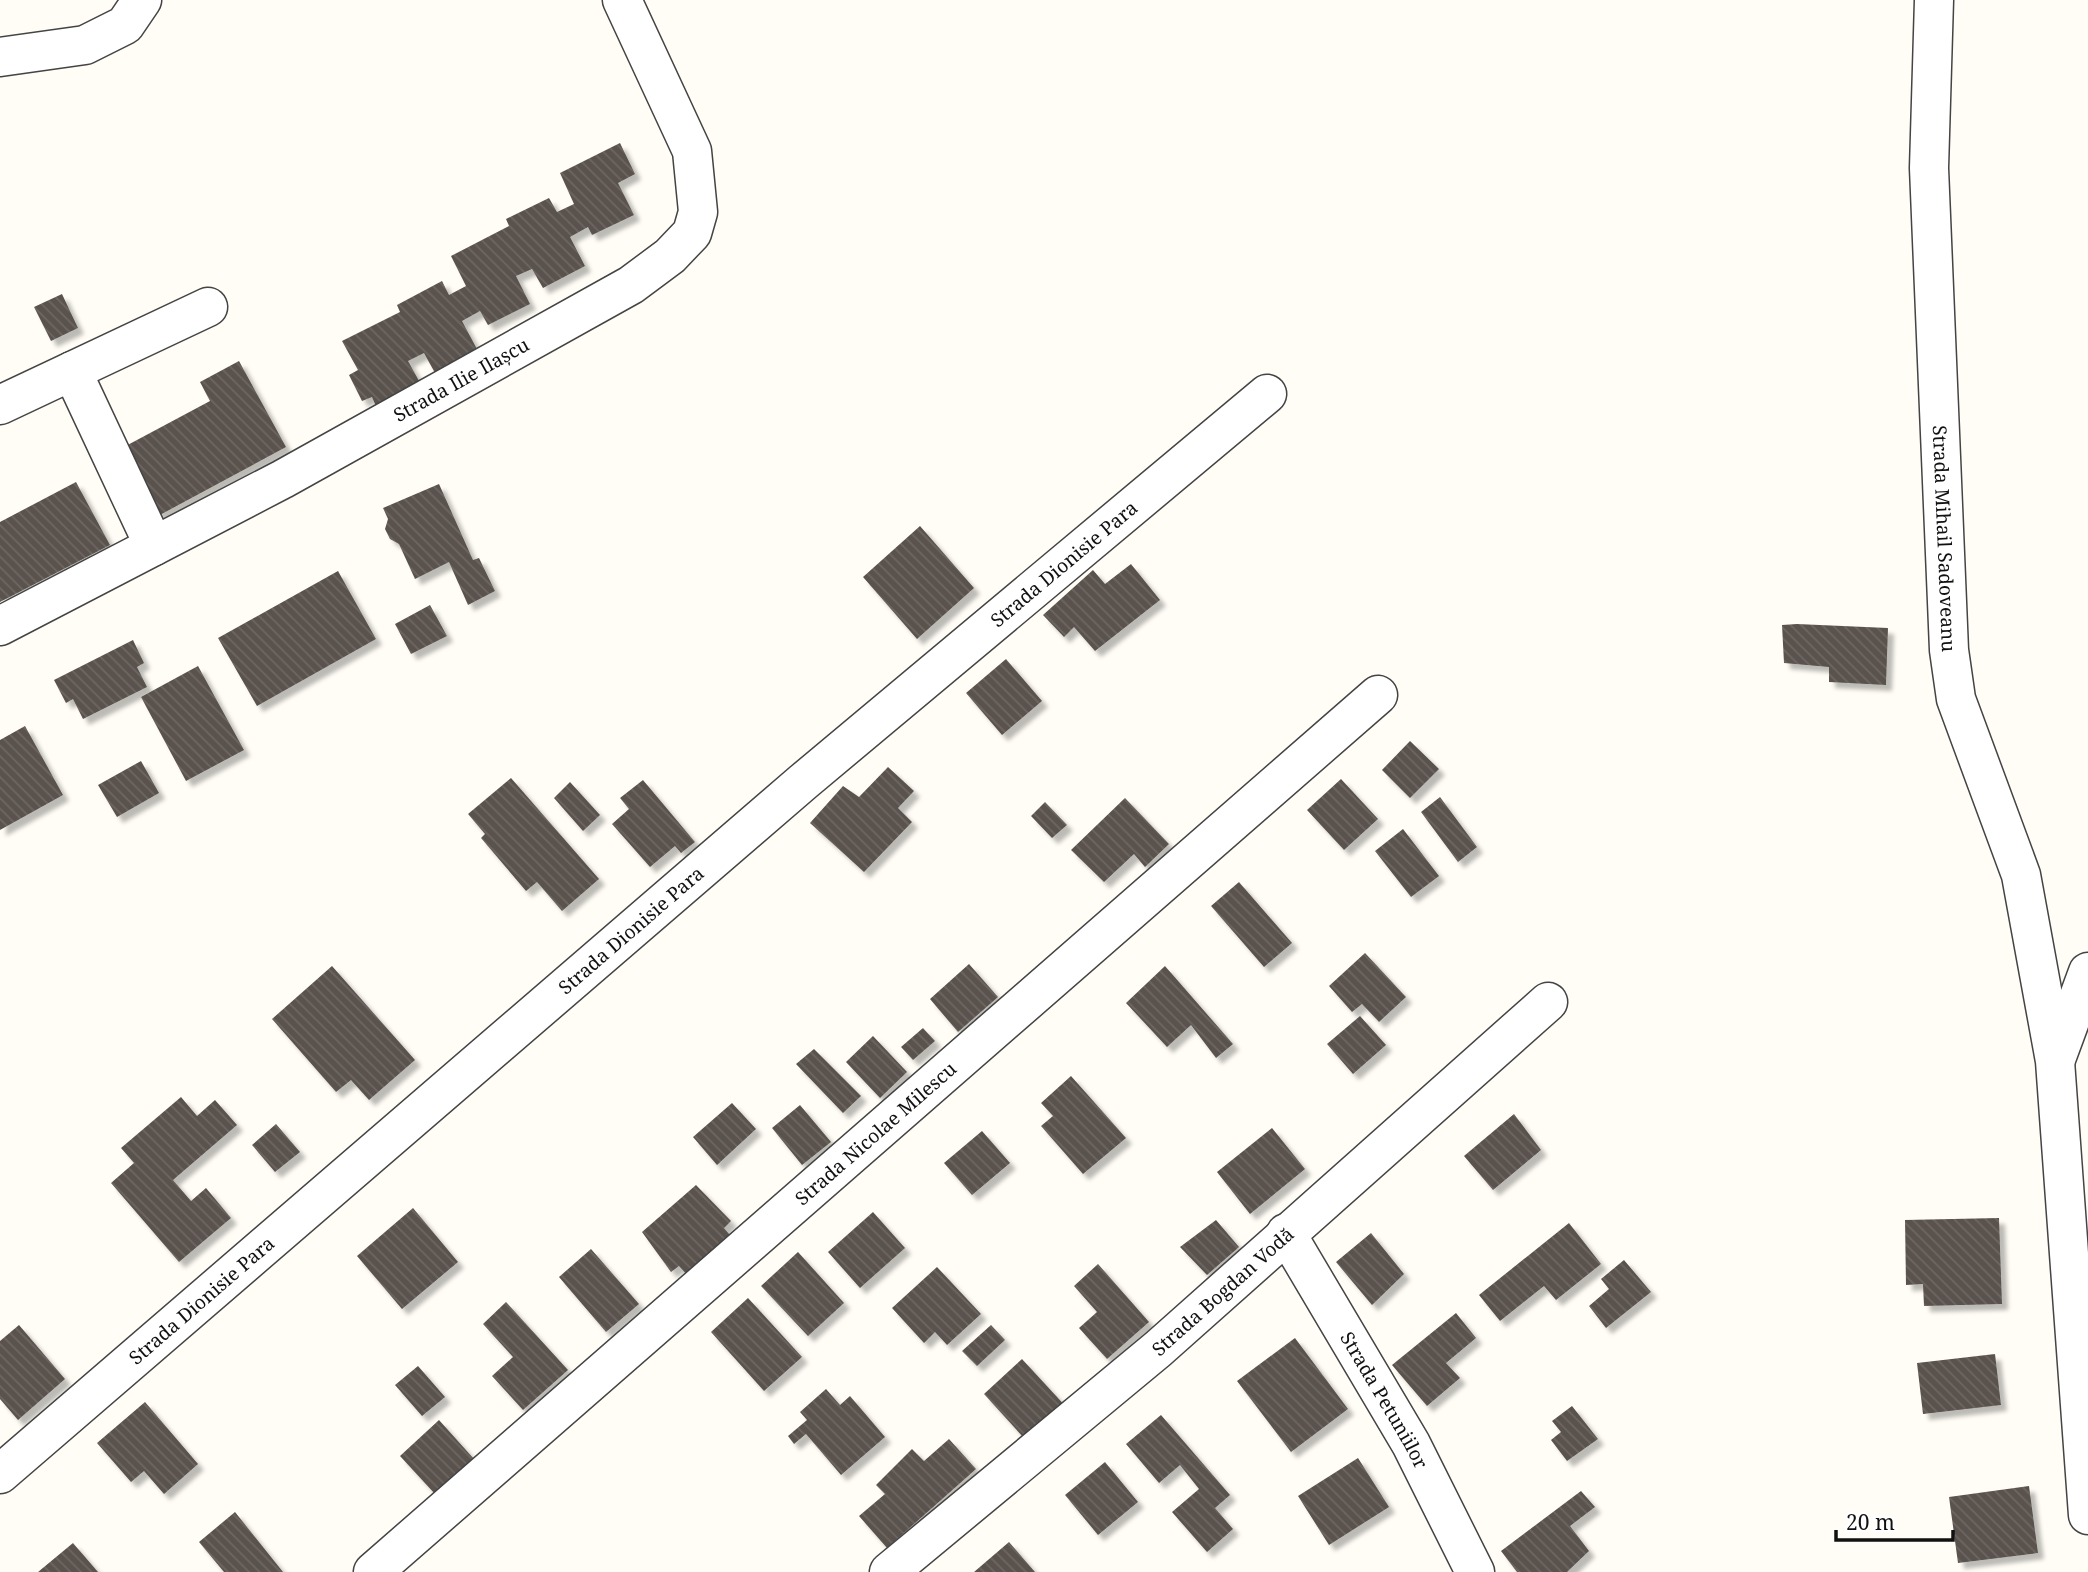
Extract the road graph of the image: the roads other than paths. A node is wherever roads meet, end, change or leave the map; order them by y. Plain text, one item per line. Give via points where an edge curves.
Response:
1 (142, 0) edge
2 (622, 0) edge
3 (1934, 0) edge
4 (0, 57) edge
5 (208, 307) dead end
6 (72, 371) junction
7 (1267, 394) dead end
8 (0, 405) edge
9 (154, 546) junction
10 (0, 626) edge
11 (1378, 695) dead end
12 (2088, 972) edge
13 (1548, 1002) dead end
14 (2056, 1061) junction
15 (1286, 1233) junction
16 (0, 1474) edge
17 (2088, 1515) edge
18 (901, 1568) edge
19 (373, 1572) edge
20 (1475, 1572) edge

1 - 4 street via 125,25 85,45
2 - 9 street, Strada Ilie Ilașcu via 692,151 698,212 692,233 631,285
3 - 14 street, Strada Mihail Sadoveanu via 1930,167 1949,650 1956,699 2021,875
5 - 6 street
6 - 8 street
6 - 9 street
7 - 16 street, Strada Dionisie Para via 803,782
9 - 10 street, Strada Ilie Ilașcu
11 - 19 street, Strada Nicolae Milescu
12 - 14 street, Strada Mihail Sadoveanu
13 - 15 street, Strada Bogdan Vodă
14 - 17 street, Strada Mihail Sadoveanu
15 - 18 street, Strada Bogdan Vodă
15 - 20 street, Strada Petuniilor via 1411,1444

